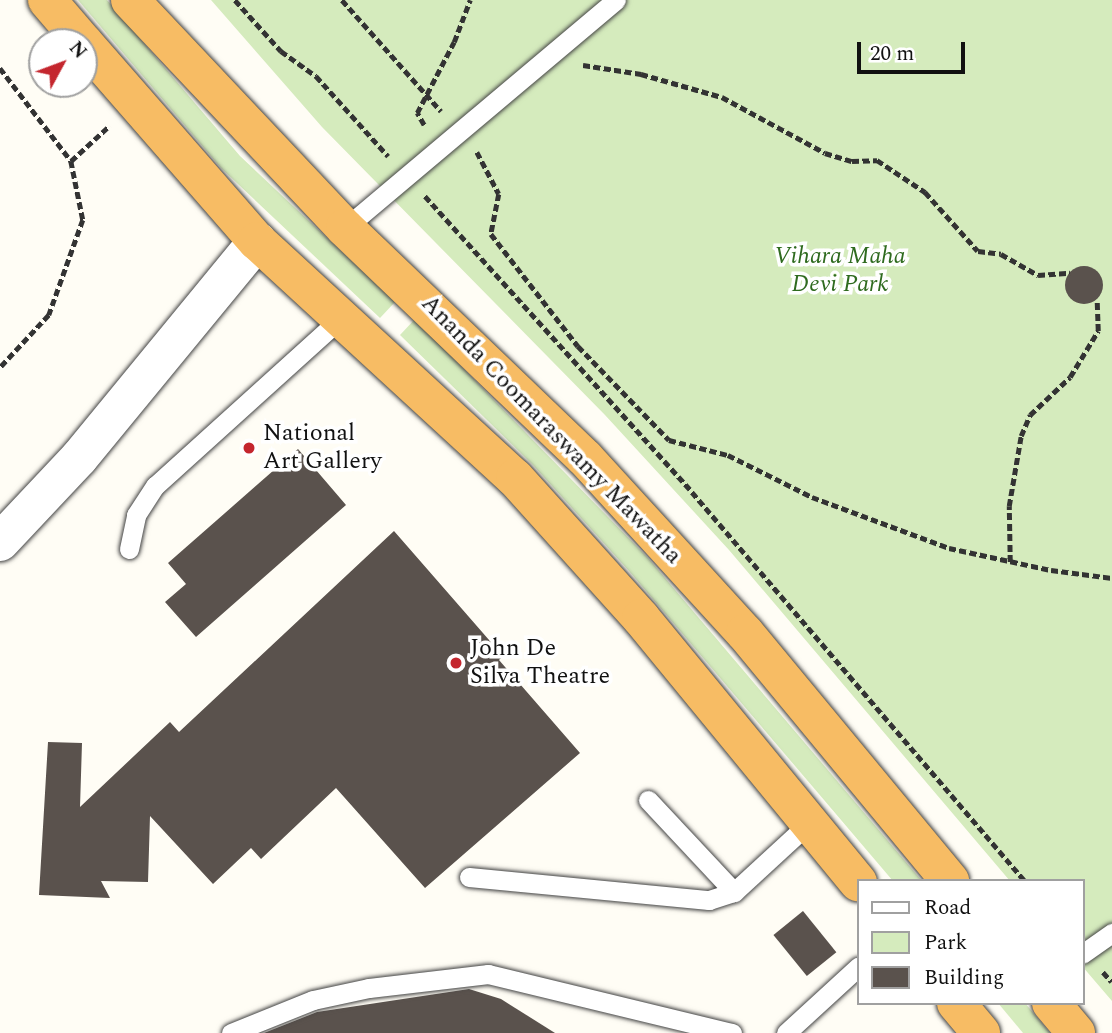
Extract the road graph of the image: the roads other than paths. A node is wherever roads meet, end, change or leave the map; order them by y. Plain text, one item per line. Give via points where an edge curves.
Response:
1 (47, 0) edge
2 (130, 0) edge
3 (616, 0) edge
4 (70, 28) edge
5 (98, 60) edge
6 (345, 228) junction
7 (257, 241) junction
8 (340, 319) junction
9 (0, 542) edge
10 (129, 550) dead end
11 (648, 800) dead end
12 (809, 823) junction
13 (469, 877) dead end
14 (948, 879) edge
15 (856, 880) edge
16 (734, 892) junction
17 (1112, 933) edge
18 (1084, 953) edge
19 (856, 969) edge
20 (959, 1005) edge
21 (1053, 1005) edge
22 (232, 1033) edge
23 (732, 1033) edge
24 (786, 1033) edge
25 (981, 1033) edge
26 (1076, 1033) edge

1 - 4 highway
2 - 6 highway, Ananda Coomaraswamy Mawatha
3 - 6 lane
5 - 7 highway
6 - 14 highway, Ananda Coomaraswamy Mawatha via 585,458 745,632
7 - 8 highway
7 - 9 street via 79,458
8 - 10 lane via 155,486 136,515
8 - 12 highway via 515,478 641,618
11 - 16 lane
12 - 15 highway
12 - 16 lane
13 - 16 lane via 709,900
17 - 18 lane
19 - 24 lane
20 - 25 highway
21 - 26 highway
22 - 23 lane via 313,1000 369,988 488,974

